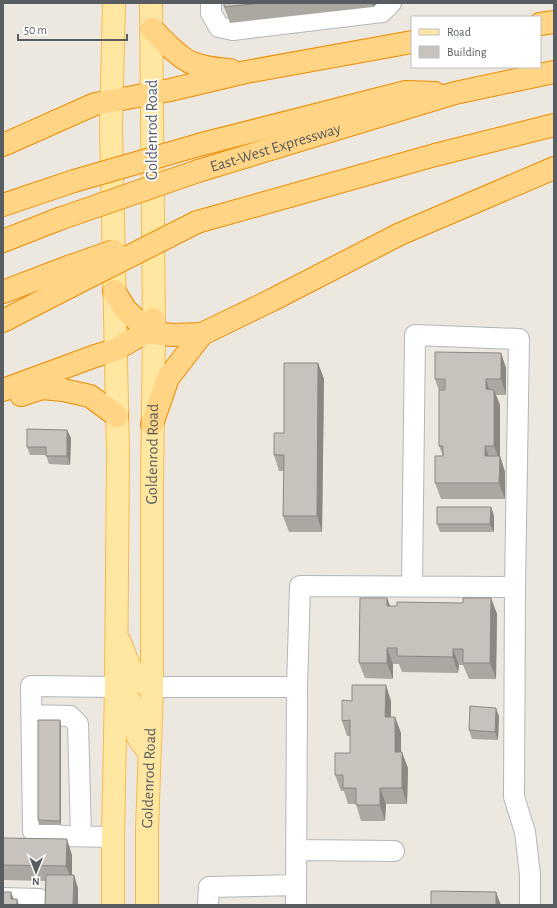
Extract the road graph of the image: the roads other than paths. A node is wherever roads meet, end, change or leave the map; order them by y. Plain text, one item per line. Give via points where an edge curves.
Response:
1 (114, 3) edge
2 (151, 3) edge
3 (211, 3) edge
4 (391, 3) edge
5 (554, 22) edge
6 (541, 24) edge
7 (152, 29) junction
8 (411, 42) edge
9 (246, 72) junction
10 (554, 72) edge
11 (152, 93) junction
12 (455, 93) junction
13 (112, 100) junction
14 (554, 125) edge
15 (3, 145) edge
16 (554, 168) edge
17 (3, 204) edge
18 (3, 241) edge
19 (69, 277) junction
20 (114, 291) junction
21 (3, 292) edge
22 (3, 321) edge
23 (151, 327) junction
24 (202, 334) junction
25 (115, 350) junction
26 (3, 390) edge
27 (3, 402) edge
28 (117, 416) junction
29 (152, 424) junction
30 (412, 586) junction
31 (515, 587) junction
32 (116, 632) junction
33 (116, 687) junction
34 (152, 687) junction
35 (297, 687) junction
36 (31, 715) junction
37 (149, 752) junction
38 (81, 836) junction
39 (113, 836) junction
40 (296, 850) junction
41 (394, 851) dead end
42 (296, 885) junction
43 (3, 898) edge
44 (39, 905) edge
45 (114, 905) edge
46 (147, 905) edge
47 (208, 905) edge
48 (296, 905) edge
49 (530, 905) edge

1 - 13 main road
2 - 7 main road, Goldenrod Road
3 - 4 street via 211,13 219,27 233,30 382,12
5 - 6 highway
7 - 9 highway via 181,58 194,65
7 - 11 main road, Goldenrod Road
8 - 9 highway
9 - 11 highway
10 - 12 highway, East-West Expressway
11 - 13 highway
11 - 23 main road, Goldenrod Road
12 - 17 highway, bridge via 406,92 202,144
12 - 18 highway, East-West Expressway, bridge via 198,171 59,218
13 - 15 highway via 95,104
13 - 20 main road
14 - 19 highway, bridge via 197,222
16 - 24 highway via 400,234
19 - 21 highway
19 - 22 highway
20 - 23 highway via 126,310
20 - 25 main road
23 - 24 highway via 173,335
23 - 25 highway
23 - 29 main road, Goldenrod Road
24 - 29 highway via 168,378
25 - 26 highway
25 - 28 main road
27 - 28 highway via 42,388 63,390 90,396
28 - 32 main road
29 - 34 main road, Goldenrod Road
30 - 31 street
30 - 31 street via 415,335 519,339
30 - 35 street via 300,586
31 - 49 street via 514,797 525,832 530,875
32 - 33 main road
32 - 34 main road via 133,673 142,684
33 - 36 street via 31,686
33 - 37 main road via 128,697 133,707 138,738
33 - 39 main road
34 - 35 street
34 - 37 main road, Goldenrod Road
35 - 40 street
36 - 38 street via 70,716 78,724
36 - 38 street via 33,831
37 - 46 main road, Goldenrod Road
38 - 39 street
39 - 45 main road
40 - 41 street
40 - 42 street
42 - 47 street via 209,887
42 - 48 street
43 - 44 street via 39,899

